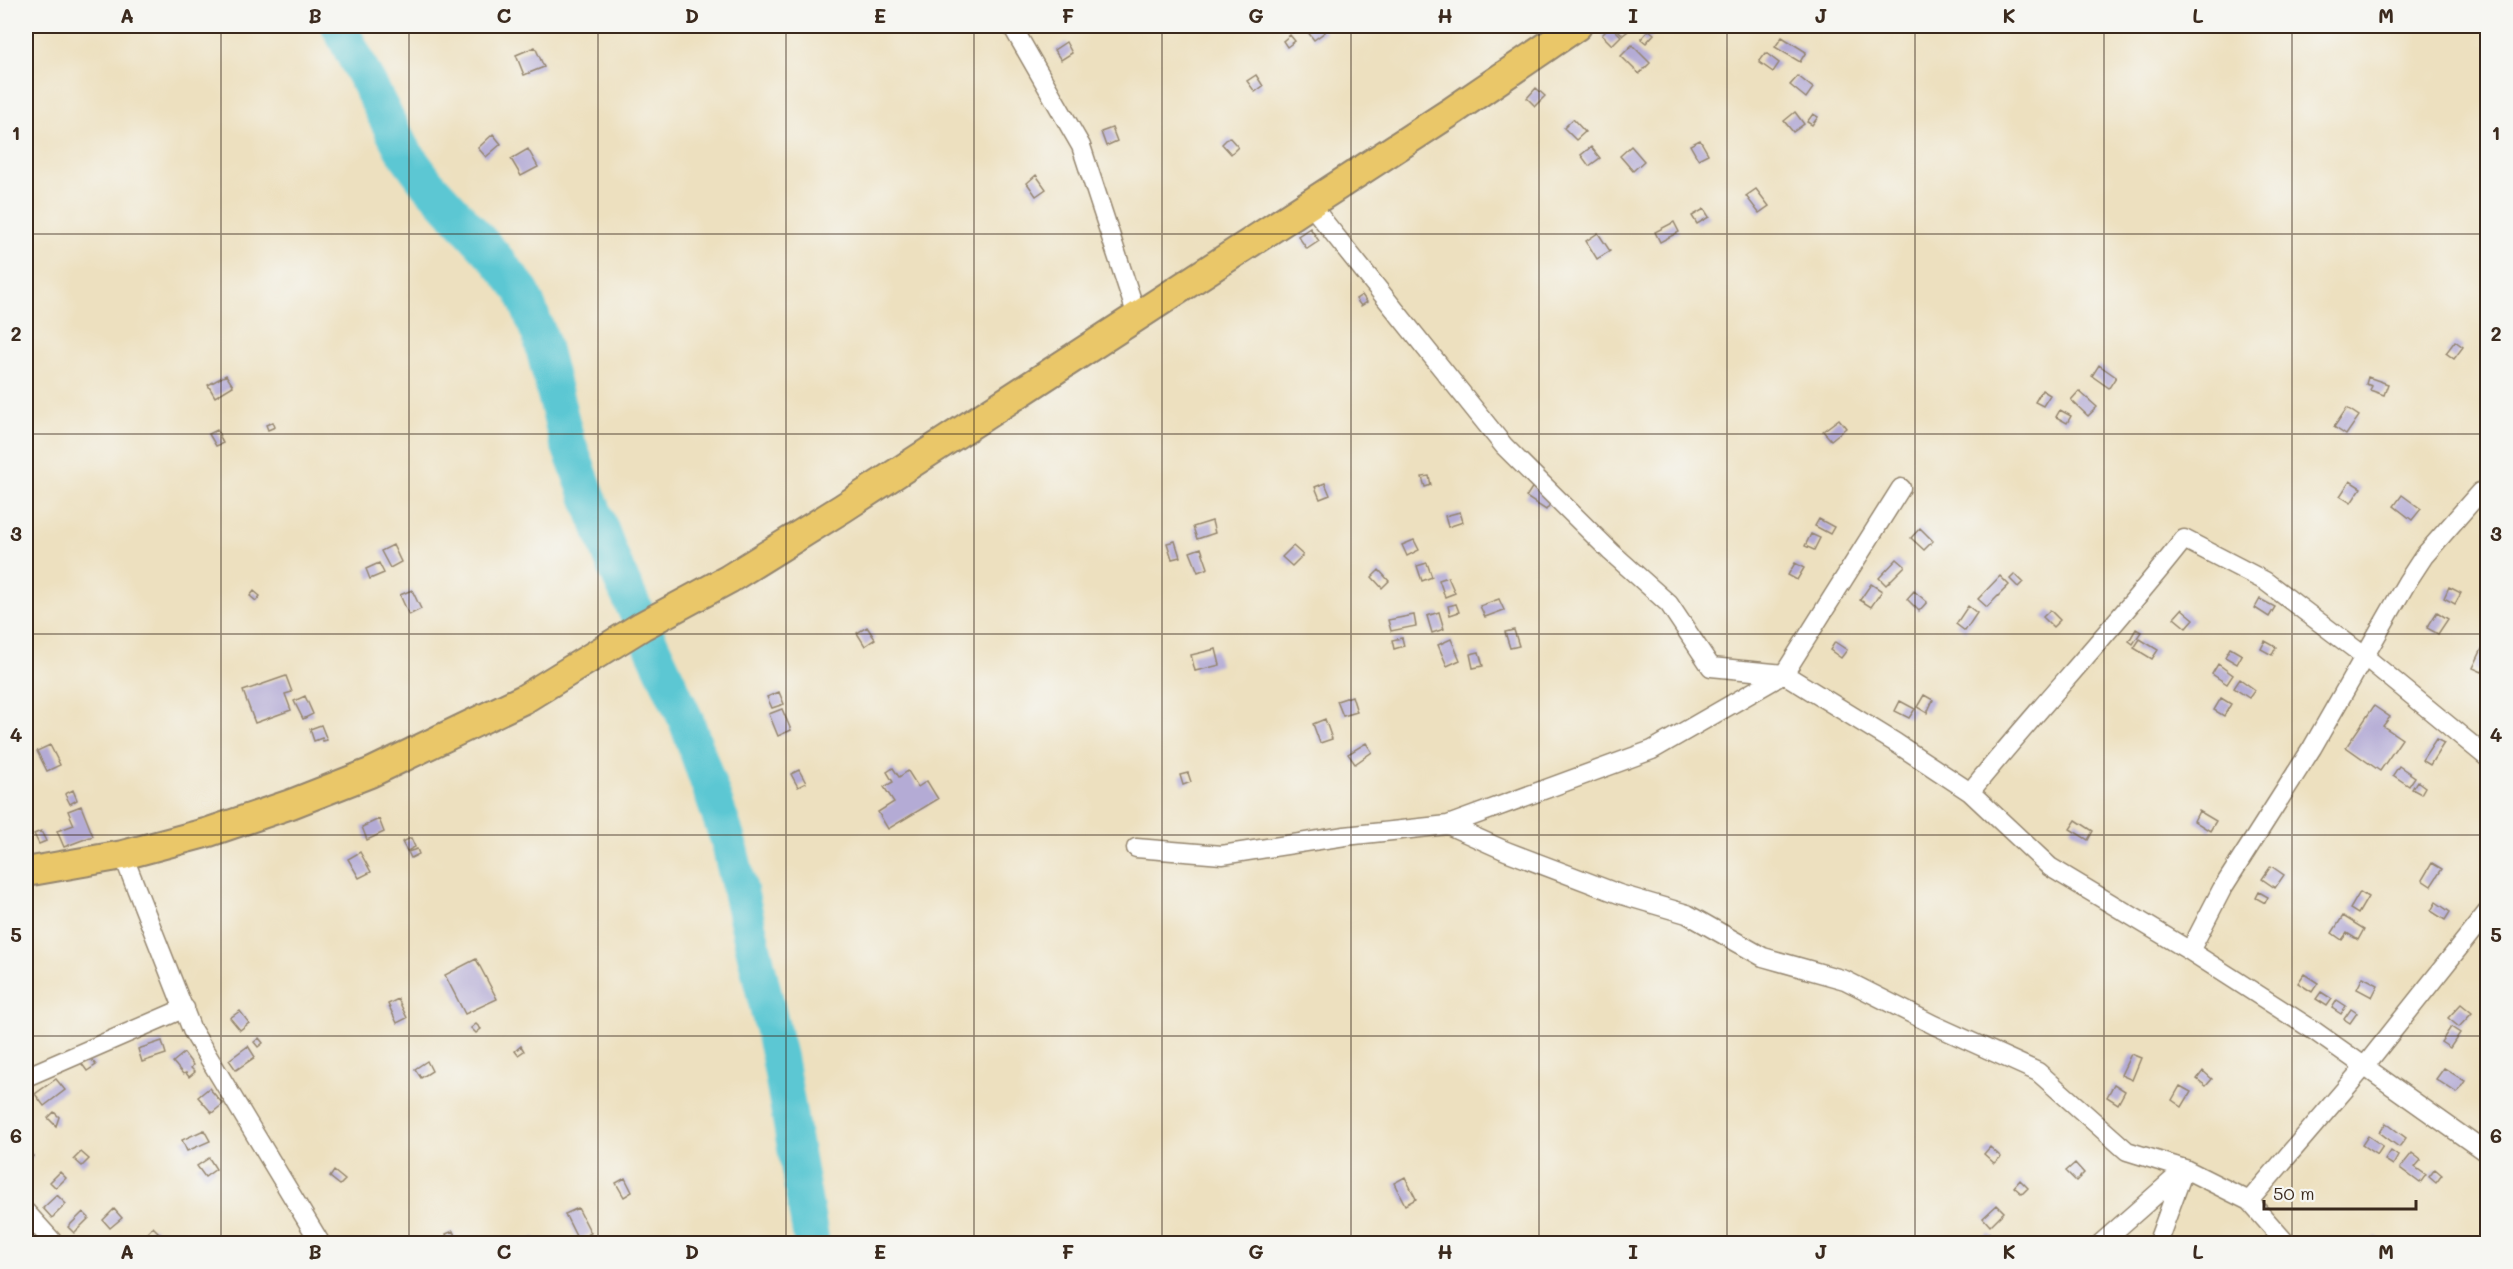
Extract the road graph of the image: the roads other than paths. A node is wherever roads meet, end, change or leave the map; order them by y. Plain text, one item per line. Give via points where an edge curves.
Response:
1 (1012, 26) edge
2 (1577, 26) edge
3 (1310, 204) junction
4 (1137, 316) junction
5 (1901, 488) dead end
6 (2487, 490) edge
7 (2364, 656) junction
8 (1784, 674) junction
9 (2487, 758) edge
10 (1970, 792) junction
11 (1448, 825) junction
12 (1136, 848) dead end
13 (123, 855) junction
14 (26, 872) edge
15 (2487, 911) edge
16 (2190, 951) junction
17 (185, 1008) junction
18 (2364, 1067) junction
19 (26, 1077) edge
20 (2487, 1154) edge
21 (2185, 1169) junction
22 (2249, 1201) junction
23 (26, 1212) edge
24 (55, 1244) edge
25 (321, 1244) edge
26 (2100, 1244) edge
27 (2157, 1244) edge
28 (2288, 1244) edge

1 - 4 street via 1081,146
2 - 3 main road
3 - 4 main road
3 - 8 street via 1504,446 1611,552 1670,604 1711,667
4 - 13 main road via 843,508 524,699 370,773 291,804
5 - 8 street
6 - 7 street via 2424,555
7 - 9 street
7 - 10 street via 2265,581 2184,539 2129,609
7 - 16 street via 2312,748 2222,889
8 - 10 street
8 - 11 street via 1652,750
10 - 16 street via 2050,867
11 - 12 street via 1222,855
11 - 21 street via 1618,894 1687,914 1763,957 1845,980 2038,1072 2127,1151
13 - 14 main road
13 - 17 street
15 - 18 street
16 - 18 street
17 - 19 street
17 - 25 street via 192,1030
18 - 20 street
18 - 22 street
21 - 22 street
21 - 26 street
21 - 27 street
22 - 28 street
23 - 24 street

